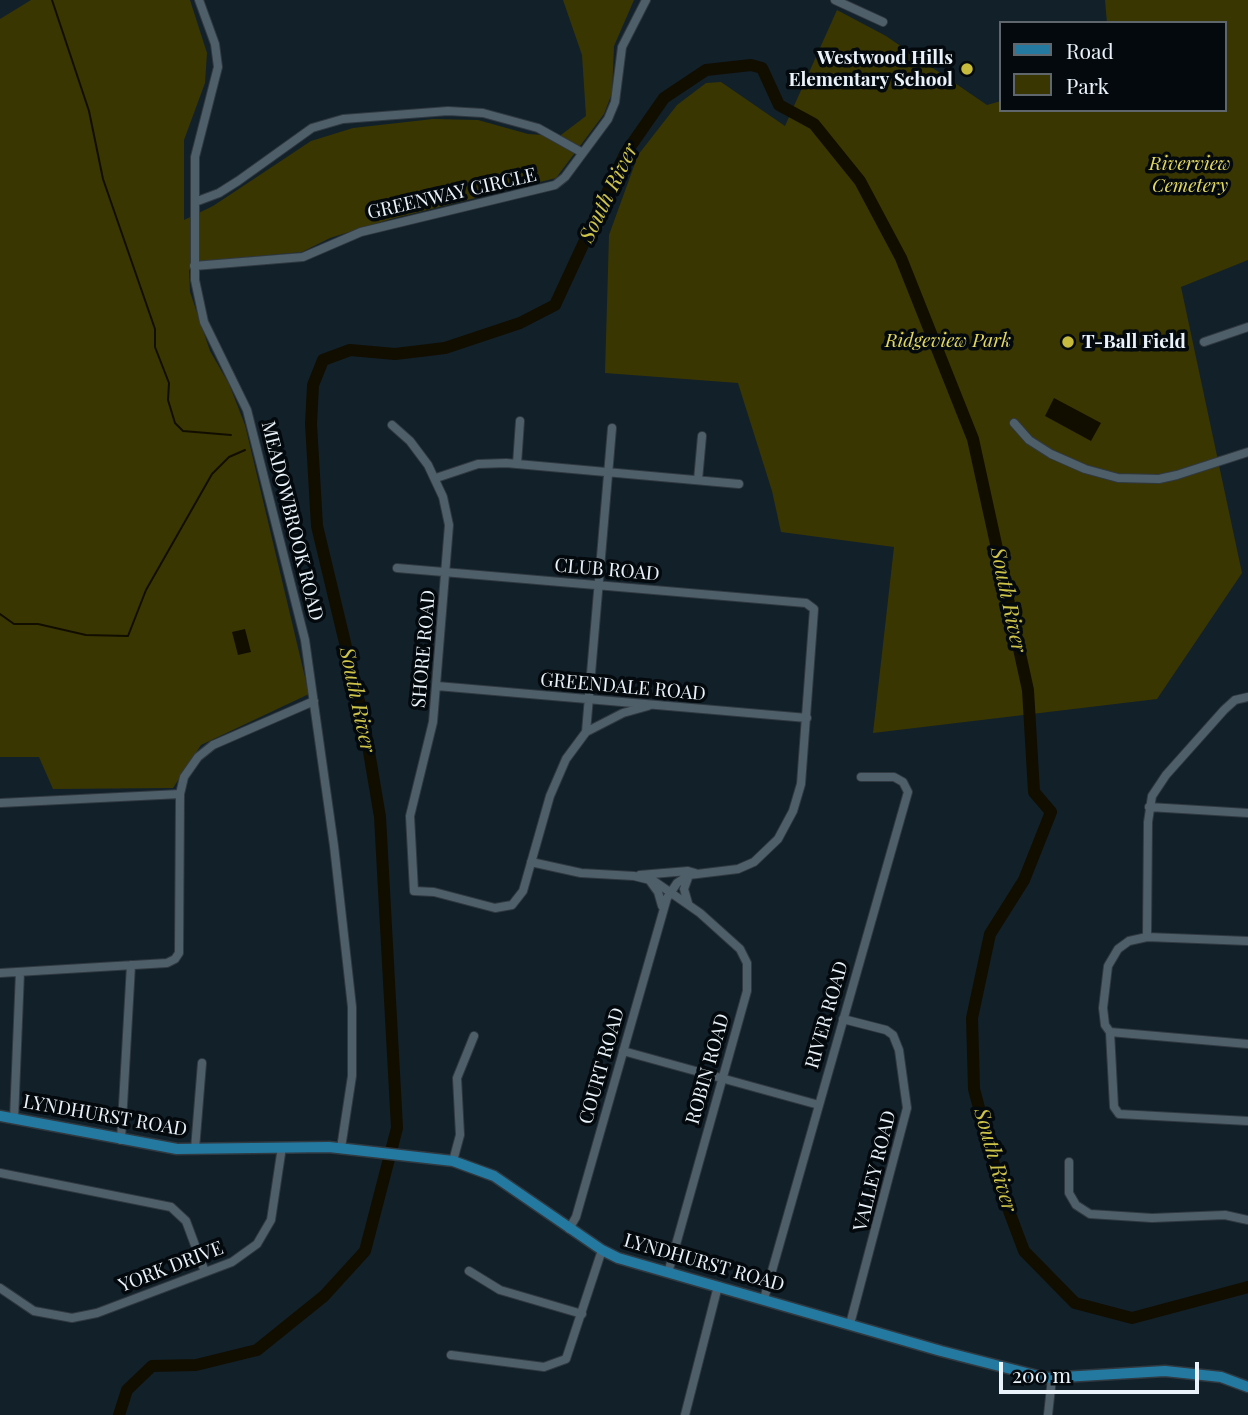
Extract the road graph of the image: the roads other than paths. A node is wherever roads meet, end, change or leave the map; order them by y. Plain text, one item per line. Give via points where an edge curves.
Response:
1 (199, 0) edge
2 (646, 0) edge
3 (835, 0) edge
4 (883, 22) dead end
5 (581, 152) junction
6 (195, 202) junction
7 (194, 266) junction
8 (1248, 327) edge
9 (1204, 342) dead end
10 (520, 421) dead end
11 (1014, 423) dead end
12 (392, 425) dead end
13 (612, 428) dead end
14 (702, 436) dead end
15 (1248, 452) edge
16 (517, 464) junction
17 (608, 472) junction
18 (436, 478) junction
19 (698, 481) junction
20 (739, 484) dead end
21 (397, 568) dead end
22 (447, 572) junction
23 (598, 585) junction
24 (437, 686) junction
25 (1248, 697) edge
26 (314, 701) junction
27 (589, 701) junction
28 (648, 706) junction
29 (807, 718) junction
30 (586, 732) junction
31 (861, 777) dead end
32 (180, 794) junction
33 (0, 803) edge
34 (1149, 807) junction
35 (1248, 813) edge
36 (531, 862) junction
37 (692, 874) junction
38 (634, 876) junction
39 (648, 879) junction
40 (671, 891) junction
41 (682, 899) junction
42 (690, 905) junction
43 (662, 910) junction
44 (1147, 937) junction
45 (1248, 941) edge
46 (131, 965) junction
47 (20, 972) junction
48 (0, 973) edge
49 (843, 1019) junction
50 (1110, 1032) junction
51 (474, 1036) dead end
52 (1248, 1044) edge
53 (623, 1051) junction
54 (202, 1063) dead end
55 (722, 1079) junction
56 (819, 1105) junction
57 (0, 1116) edge
58 (14, 1119) junction
59 (1248, 1121) edge
60 (121, 1140) junction
61 (282, 1147) junction
62 (341, 1147) junction
63 (195, 1149) junction
64 (453, 1161) junction
65 (1069, 1162) dead end
66 (0, 1173) edge
67 (1248, 1220) edge
68 (569, 1229) junction
69 (602, 1251) junction
70 (469, 1271) dead end
71 (205, 1272) junction
72 (668, 1273) junction
73 (718, 1286) junction
74 (0, 1288) edge
75 (764, 1299) junction
76 (582, 1314) junction
77 (850, 1324) junction
78 (451, 1355) dead end
79 (1052, 1378) junction
80 (1248, 1387) edge
81 (685, 1415) edge
82 (1048, 1415) edge

1 - 6 street, MEADOWBROOK ROAD via 218,67 197,144
2 - 5 street, GREENWAY CIRCLE via 622,47 613,110
3 - 4 street
5 - 6 street via 538,128 483,113 342,119 312,128 228,187
5 - 7 street, GREENWAY CIRCLE via 565,177 551,187 361,232 303,257
6 - 7 street, MEADOWBROOK ROAD
7 - 26 street, MEADOWBROOK ROAD via 204,322 240,393 260,457 299,609
8 - 9 street
10 - 16 street
11 - 15 street via 1051,454 1118,478 1159,479
12 - 18 street, SHORE ROAD via 420,452
13 - 17 street
14 - 19 street
16 - 17 street
16 - 18 street via 478,464
17 - 19 street
17 - 23 street
18 - 22 street, SHORE ROAD via 449,525
19 - 20 street
21 - 22 street, CLUB ROAD
22 - 23 street, CLUB ROAD
22 - 24 street, SHORE ROAD
23 - 27 street
23 - 29 street, CLUB ROAD via 813,607
24 - 27 street, GREENDALE ROAD
24 - 36 street, SHORE ROAD via 429,742 410,816 414,891 501,909 521,895
25 - 34 street via 1235,701 1182,757 1158,785
26 - 32 street via 205,750 189,769
26 - 62 street, MEADOWBROOK ROAD via 352,1007 352,1076
27 - 28 street, GREENDALE ROAD
27 - 30 street
28 - 29 street, GREENDALE ROAD
28 - 30 street
29 - 37 street via 798,797 778,839 759,859 743,867
30 - 36 street via 558,776
31 - 49 street, RIVER ROAD via 894,777 908,792
32 - 33 street
32 - 46 street via 179,949 171,962
34 - 35 street
34 - 44 street
36 - 38 street via 597,876
37 - 38 street
37 - 40 street
37 - 42 street via 684,889
38 - 39 street, ROBIN ROAD
39 - 40 street, ROBIN ROAD
39 - 43 street via 658,892
40 - 41 street, ROBIN ROAD
40 - 43 street, COURT ROAD
41 - 42 street, ROBIN ROAD
41 - 43 street
42 - 55 street, ROBIN ROAD via 740,949 748,967 747,991
43 - 53 street, COURT ROAD
44 - 45 street
44 - 50 street via 1121,947 1108,966 1103,1008
46 - 47 street
46 - 60 street
47 - 48 street
47 - 58 street
49 - 56 street, RIVER ROAD
49 - 77 street, VALLEY ROAD via 893,1035 908,1108
50 - 52 street
50 - 59 street via 1114,1107 1119,1114
51 - 64 street via 457,1079 460,1135
53 - 55 street
53 - 68 street, COURT ROAD
54 - 63 street
55 - 56 street
55 - 72 street, ROBIN ROAD
56 - 75 street, RIVER ROAD
57 - 58 main road, LYNDHURST ROAD
58 - 60 main road, LYNDHURST ROAD
60 - 63 main road, LYNDHURST ROAD
61 - 62 main road, LYNDHURST ROAD
61 - 63 main road, LYNDHURST ROAD
61 - 71 street, YORK DRIVE via 275,1210 268,1228 250,1251
62 - 64 main road, LYNDHURST ROAD
64 - 68 main road, LYNDHURST ROAD via 494,1176
65 - 67 street via 1069,1193 1076,1205 1090,1214 1152,1218 1225,1215
66 - 71 street via 171,1207 186,1222
68 - 69 main road, LYNDHURST ROAD
69 - 72 main road, LYNDHURST ROAD
69 - 76 street
70 - 76 street via 500,1290
71 - 74 street, YORK DRIVE via 72,1318 34,1311
72 - 73 main road, LYNDHURST ROAD
73 - 75 main road, LYNDHURST ROAD
73 - 81 street
75 - 77 main road, LYNDHURST ROAD
76 - 78 street via 570,1355 552,1366
77 - 79 main road, LYNDHURST ROAD via 1019,1373
79 - 80 main road, LYNDHURST ROAD via 1165,1371 1221,1377
79 - 82 street

